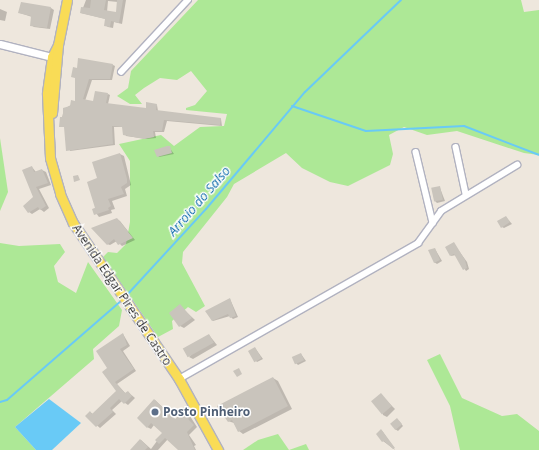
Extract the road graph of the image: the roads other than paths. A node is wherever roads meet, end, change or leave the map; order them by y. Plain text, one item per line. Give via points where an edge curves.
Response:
1 (67, 0) edge
2 (188, 0) edge
3 (0, 44) edge
4 (58, 45) junction
5 (52, 56) junction
6 (58, 68) junction
7 (121, 72) dead end
8 (48, 132) junction
9 (456, 147) dead end
10 (416, 152) dead end
11 (516, 165) dead end
12 (466, 194) junction
13 (433, 223) junction
14 (179, 378) junction
15 (218, 450) edge

1 - 4 main road, Avenida Edgar Pires de Castro
2 - 7 street
3 - 5 street
4 - 5 main road, Avenida Edgar Pires de Castro
4 - 6 main road, Avenida Edgar Pires de Castro
5 - 6 street
5 - 8 main road, Avenida Edgar Pires de Castro via 47,94
6 - 8 main road, Avenida Edgar Pires de Castro
8 - 14 main road, Avenida Edgar Pires de Castro via 50,158 60,194 73,224
9 - 12 street
10 - 13 street
11 - 12 street
12 - 13 street via 441,211
13 - 14 street via 418,243
14 - 15 main road, Avenida Edgar Pires de Castro

